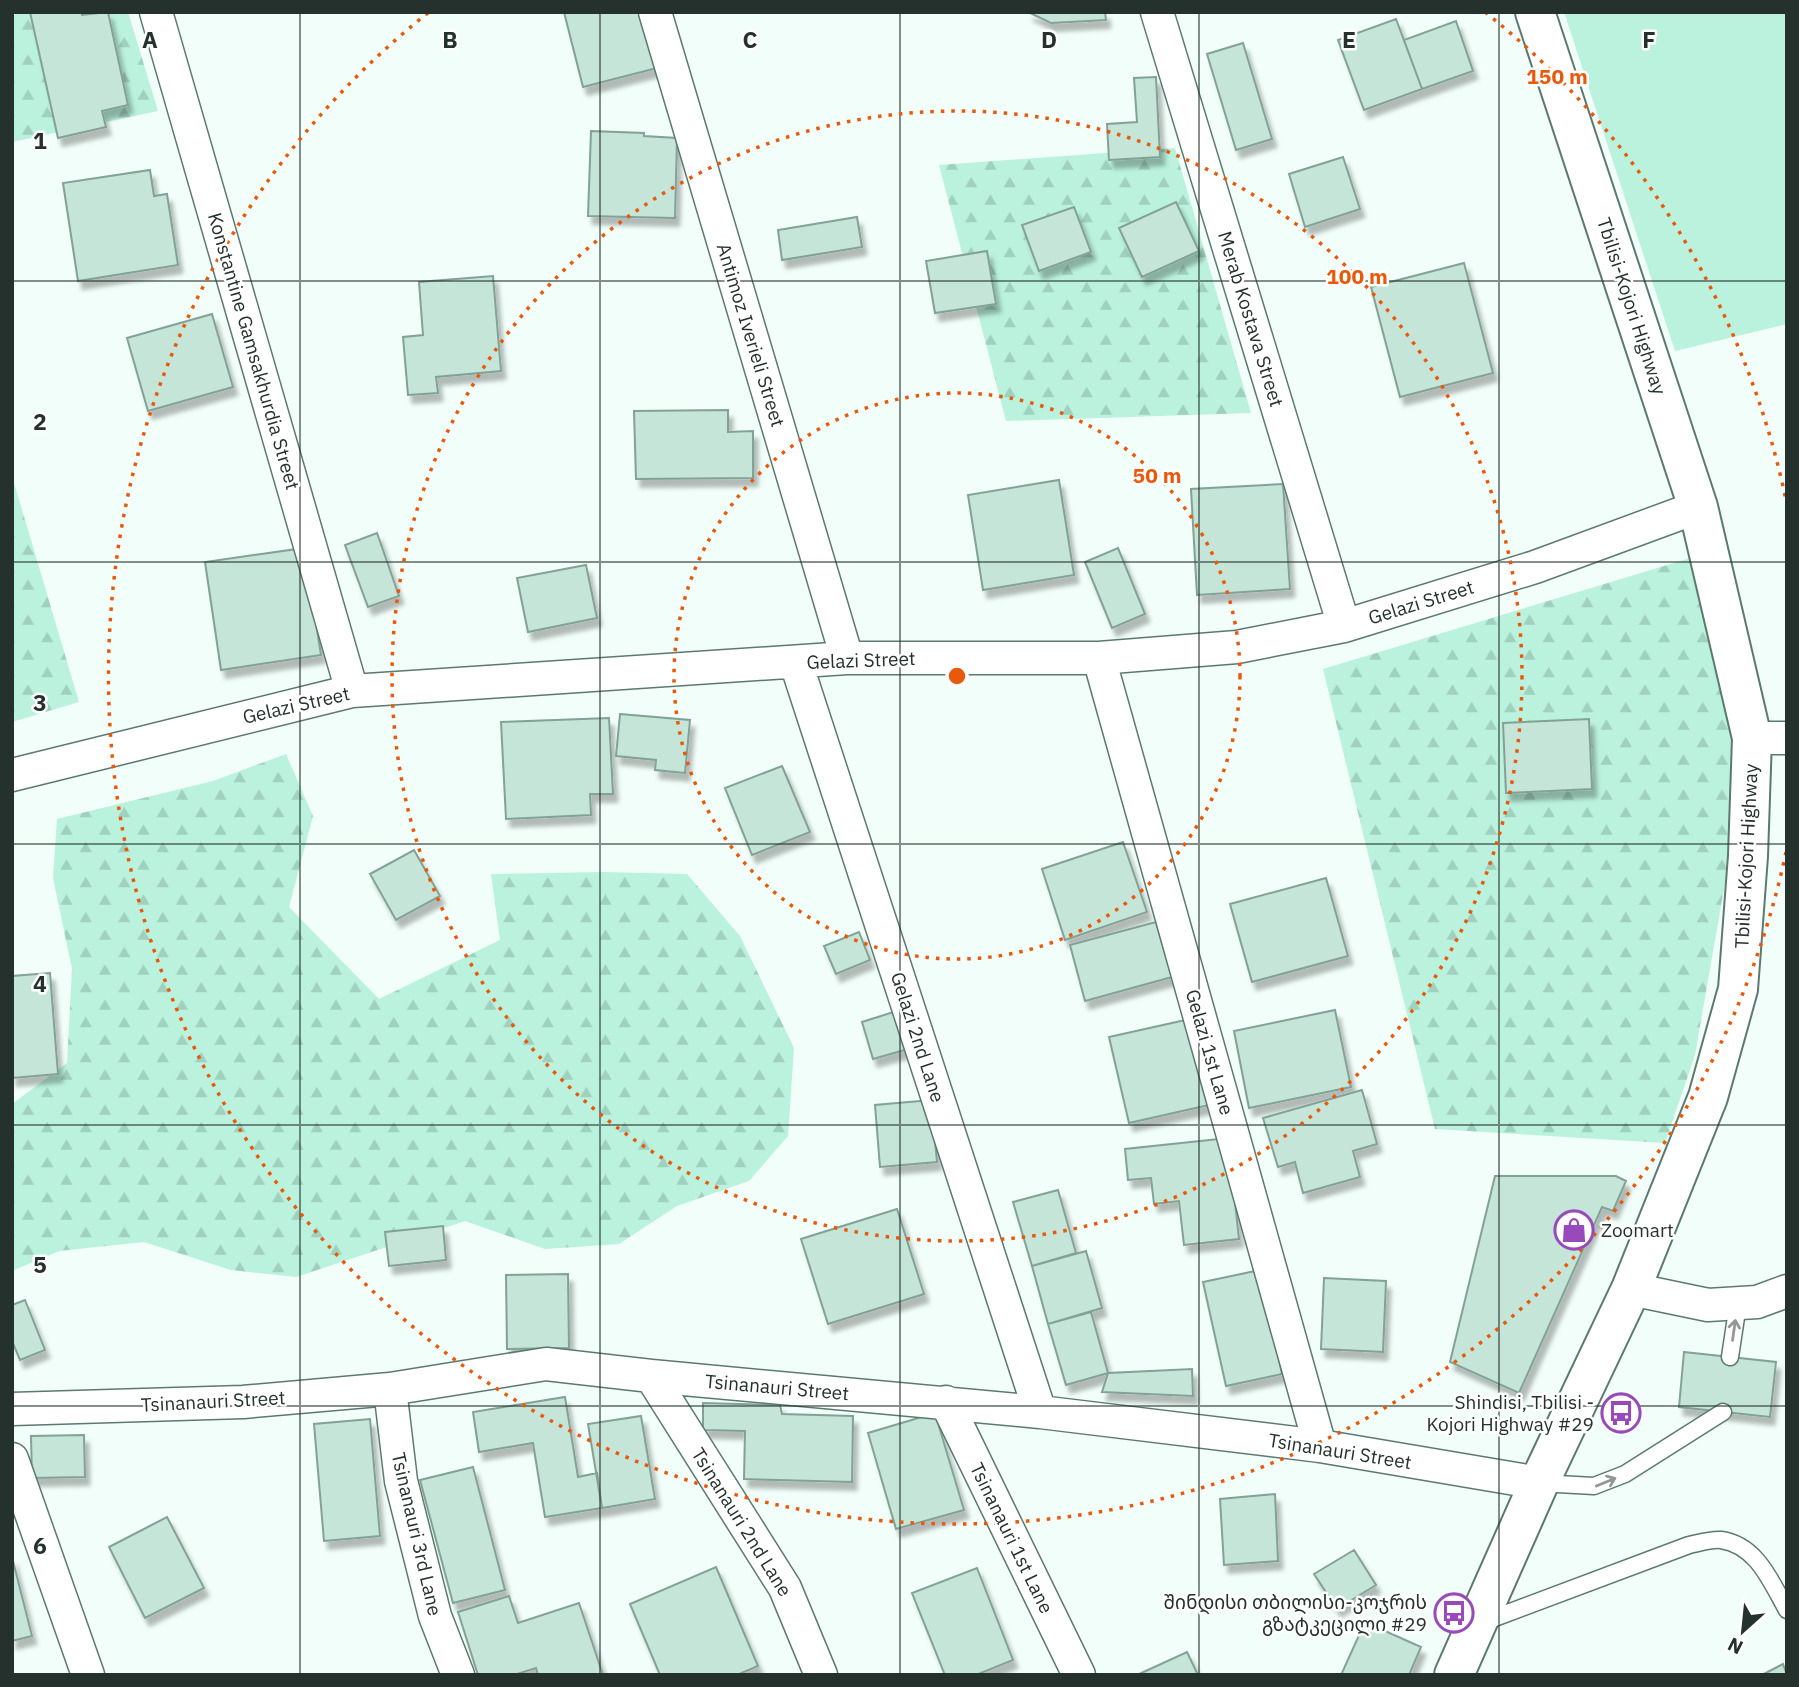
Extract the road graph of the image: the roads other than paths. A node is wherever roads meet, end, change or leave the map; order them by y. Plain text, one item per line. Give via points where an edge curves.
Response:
1 (156, 12) edge
2 (654, 12) edge
3 (1157, 12) edge
4 (1535, 12) edge
5 (1698, 508) junction
6 (1344, 626) junction
7 (847, 658) junction
8 (1099, 658) junction
9 (796, 663) junction
10 (352, 691) junction
11 (1769, 738) edge
12 (12, 775) edge
13 (1631, 1289) junction
14 (1787, 1291) edge
15 (1738, 1304) junction
16 (1730, 1357) dead end
17 (651, 1376) junction
18 (390, 1389) junction
19 (946, 1402) junction
20 (12, 1409) edge
21 (1040, 1412) junction
22 (1723, 1412) dead end
23 (1321, 1446) junction
24 (12, 1459) edge
25 (1539, 1483) junction
26 (1787, 1610) edge
27 (1476, 1625) junction
28 (88, 1675) edge
29 (458, 1675) edge
30 (821, 1675) edge
31 (1079, 1675) edge
32 (1454, 1675) edge

1 - 10 street, Konstantine Gamsakhurdia Street
2 - 7 street, Antimoz Iverieli Street
3 - 6 street, Merab Kostava Street
4 - 5 main road, Tbilisi-Kojori Highway
5 - 6 street, Gelazi Street via 1535,567
5 - 11 main road, Tbilisi-Kojori Highway
6 - 8 street, Gelazi Street via 1237,647
7 - 8 street, Gelazi Street
7 - 9 street, Gelazi Street
8 - 23 street, Gelazi 1st Lane
9 - 10 street, Gelazi Street
9 - 21 street, Gelazi 2nd Lane
10 - 12 street, Gelazi Street
11 - 13 main road, Tbilisi-Kojori Highway via 1748,856 1738,989 1708,1097
13 - 15 street via 1708,1305
13 - 25 main road, Tbilisi-Kojori Highway
14 - 15 street via 1757,1303
16 -> 15 lane
17 - 18 street, Tsinanauri Street via 546,1364
17 - 19 street, Tsinanauri Street
17 - 30 street, Tsinanauri 2nd Lane via 785,1588
18 - 20 street, Tsinanauri Street via 243,1402
18 - 29 street, Tsinanauri 3rd Lane via 401,1481 435,1616
19 - 21 street, Tsinanauri Street
19 - 31 street, Tsinanauri 1st Lane
21 - 23 street, Tsinanauri Street
25 -> 22 lane via 1594,1486 1625,1474
23 - 25 street, Tsinanauri Street
24 - 28 street
25 - 27 main road, Tbilisi-Kojori Highway
26 - 27 lane via 1761,1565 1744,1547 1720,1540 1689,1545
27 - 32 main road, Tbilisi-Kojori Highway

